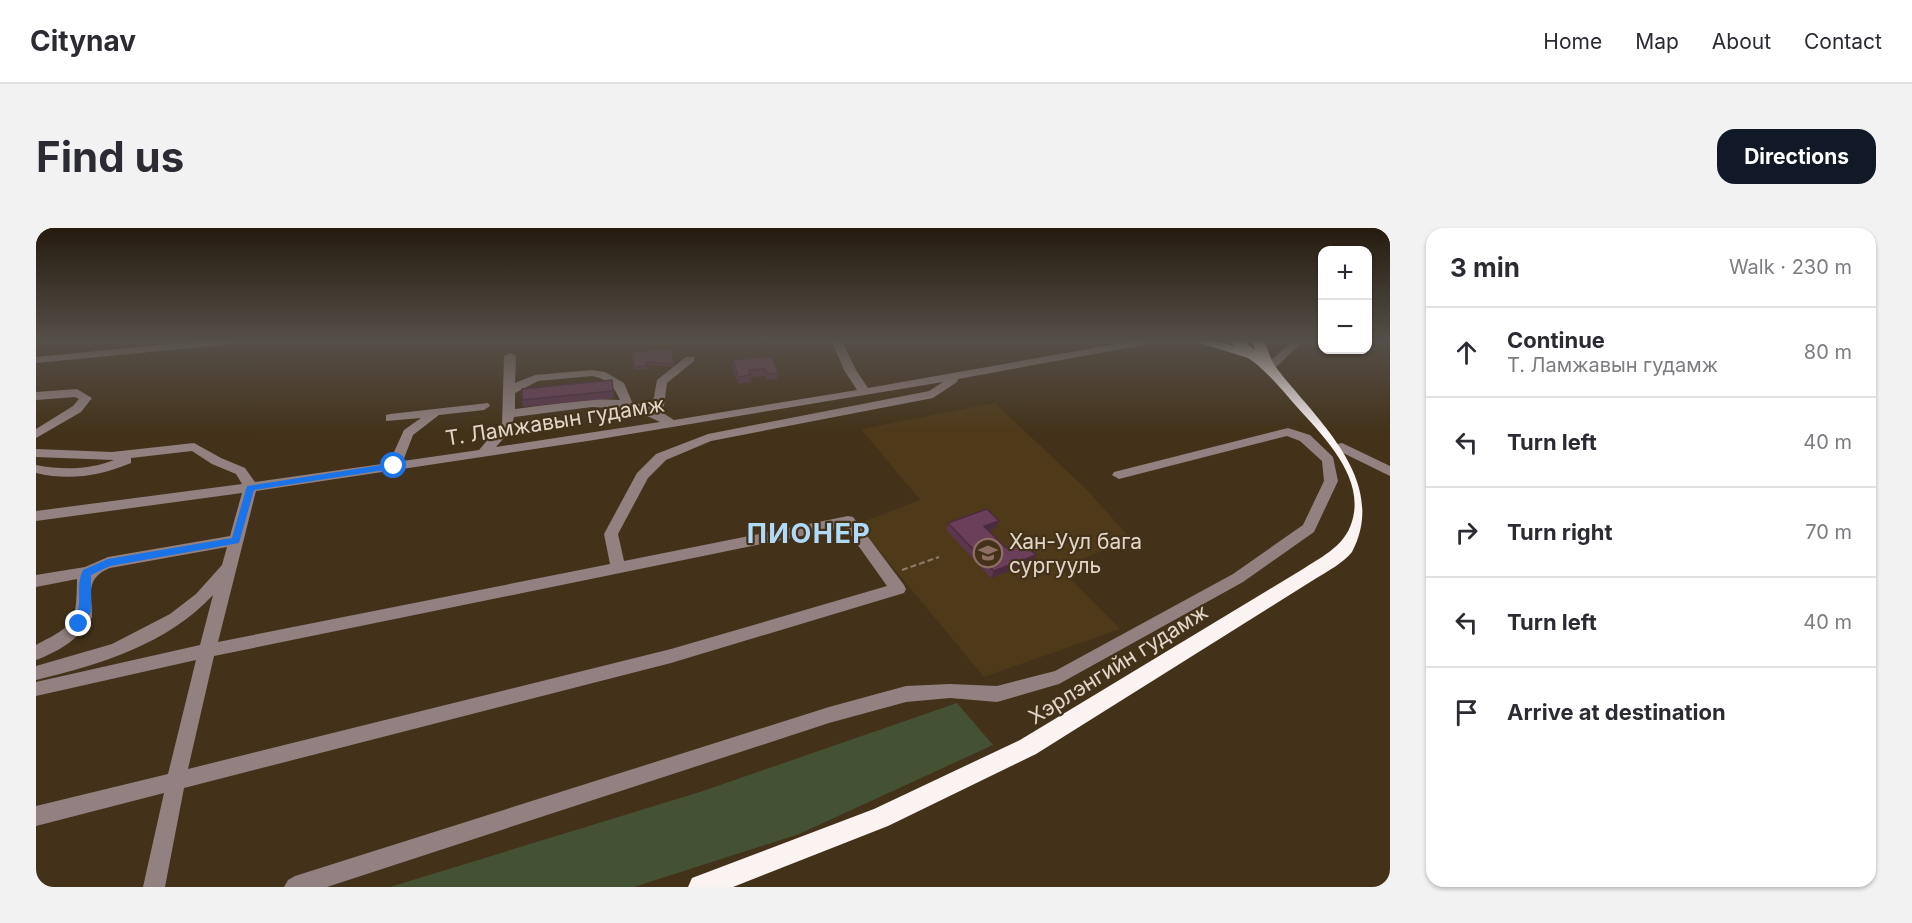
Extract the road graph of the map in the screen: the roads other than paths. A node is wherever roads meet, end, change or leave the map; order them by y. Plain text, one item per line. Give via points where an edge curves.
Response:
1 (510, 372) edge
2 (674, 372) edge
3 (851, 372) edge
4 (985, 372) edge
5 (1271, 372) edge
6 (957, 377) junction
7 (509, 391) junction
8 (865, 392) junction
9 (36, 396) edge
10 (627, 405) junction
11 (484, 406) dead end
12 (658, 412) junction
13 (436, 414) junction
14 (508, 414) junction
15 (390, 418) dead end
16 (671, 423) junction
17 (36, 434) edge
18 (1342, 447) junction
19 (484, 452) junction
20 (36, 453) edge
21 (137, 454) junction
22 (394, 466) junction
23 (36, 469) edge
24 (1390, 472) edge
25 (1119, 475) dead end
26 (250, 488) junction
27 (36, 516) edge
28 (236, 540) junction
29 (229, 567) junction
30 (618, 567) junction
31 (87, 572) junction
32 (36, 581) edge
33 (206, 651) junction
34 (36, 653) edge
35 (36, 673) edge
36 (36, 689) edge
37 (174, 783) junction
38 (36, 816) edge
39 (154, 887) edge
40 (295, 887) edge
41 (701, 887) edge

1 - 7 street
2 - 12 street via 661,382
3 - 8 street
4 - 6 street, Т. Ламжавын гудамж
5 - 18 highway, Хэрлэнгийн гудамж
6 - 8 street, Т. Ламжавын гудамж
6 - 30 street via 933,394 708,438 661,457 642,476 624,515 610,534
7 - 10 street via 535,378 592,373 605,375 620,386
7 - 14 street
8 - 16 street, Т. Ламжавын гудамж
9 - 17 street via 77,393 86,398 77,409
10 - 12 street
10 - 14 street via 595,403
11 - 13 street
12 - 16 street
13 - 15 street
13 - 22 street via 408,433
14 - 19 street via 504,431
16 - 19 street, Т. Ламжавын гудамж
18 - 24 street
18 - 41 highway, Хэрлэнгийн гудамж via 1360,482 1363,514 1346,548 1309,574 1028,747 880,818
19 - 22 street, Т. Ламжавын гудамж
20 - 21 street
21 - 23 street via 88,471
21 - 26 street via 194,447 211,459 239,469 249,480
22 - 26 street, Т. Ламжавын гудамж
25 - 40 street via 1288,432 1305,438 1331,465 1331,481 1309,528 1238,578 1059,677 997,694 950,691 895,697
26 - 27 street, Т. Ламжавын гудамж
26 - 28 street
28 - 29 street
28 - 31 street via 108,562
29 - 33 street
29 - 35 street via 194,605 169,623 126,645
30 - 33 street
30 - 37 street via 848,521 898,589 670,656
31 - 32 street
31 - 34 street via 84,617 68,636
33 - 36 street
33 - 37 street
37 - 38 street
37 - 39 street

